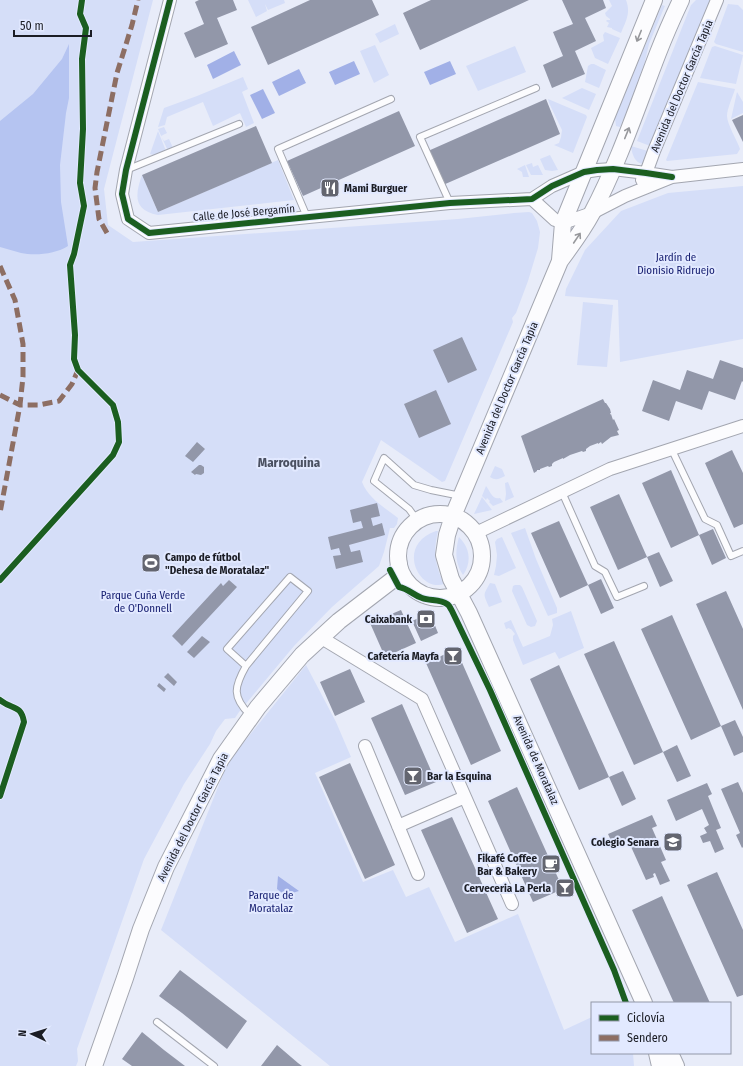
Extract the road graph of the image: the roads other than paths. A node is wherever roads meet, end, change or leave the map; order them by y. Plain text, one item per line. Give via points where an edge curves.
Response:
1 (170, 0) edge
2 (654, 0) edge
3 (668, 0) edge
4 (681, 0) edge
5 (717, 0) edge
6 (658, 51) junction
7 (536, 88) dead end
8 (391, 99) dead end
9 (240, 124) dead end
10 (743, 169) edge
11 (126, 170) junction
12 (620, 170) junction
13 (584, 172) junction
14 (646, 173) junction
15 (672, 177) junction
16 (552, 186) junction
17 (628, 193) junction
18 (532, 199) junction
19 (450, 203) junction
20 (546, 212) junction
21 (592, 213) junction
22 (307, 217) junction
23 (563, 223) junction
24 (560, 261) junction
25 (743, 426) edge
26 (672, 448) junction
27 (562, 492) junction
28 (462, 496) junction
29 (453, 516) junction
30 (417, 520) junction
31 (476, 533) junction
32 (743, 551) edge
33 (400, 574) junction
34 (644, 586) dead end
35 (459, 594) junction
36 (320, 637) junction
37 (246, 666) junction
38 (251, 716) junction
39 (365, 746) dead end
40 (465, 797) junction
41 (398, 826) junction
42 (418, 874) dead end
43 (512, 904) dead end
44 (644, 1002) edge
45 (157, 1022) dead end
46 (657, 1054) edge
47 (670, 1054) edge
48 (95, 1066) edge
49 (214, 1066) edge
50 (660, 1066) edge
51 (676, 1066) edge

1 - 11 street, Calle de José Bergamín
2 -> 13 main road, Avenida del Doctor García Tapia
3 - 6 main road
4 - 6 main road, Avenida del Doctor García Tapia
5 - 14 street, Avenida del Doctor García Tapia
12 -> 6 main road, Avenida del Doctor García Tapia via 634,117
7 - 19 lane via 420,137
8 - 22 lane via 278,148
9 - 11 lane
10 - 15 street
11 - 22 street, Calle de José Bergamín via 122,194 128,219 149,232
12 - 13 street
12 - 14 street
12 - 17 street via 631,175 633,180
12 - 21 main road, Avenida del Doctor García Tapia
13 - 16 street
13 - 23 main road, Avenida del Doctor García Tapia
14 - 15 street
14 - 17 street, Avenida del Doctor García Tapia via 641,182
15 - 17 street
16 - 18 street
16 - 20 street via 547,194
17 - 21 street
18 - 19 street, Calle de José Bergamín
18 - 20 street
19 - 22 street, Calle de José Bergamín
20 - 23 street
21 - 23 street
24 -> 21 main road, Avenida del Doctor García Tapia
23 - 24 main road, Avenida del Doctor García Tapia
24 - 28 main road, Avenida del Doctor García Tapia
25 - 26 street
26 - 27 street via 610,470
26 - 32 lane via 705,519 717,525 732,556
27 - 31 street
27 - 34 lane via 595,566 605,572 617,598
28 - 29 main road, Avenida del Doctor García Tapia
28 - 30 lane via 414,485 384,458 374,481 410,509
29 - 30 main road via 434,514
29 - 31 main road via 466,522
29 - 35 main road, Avenida de Moratalaz via 444,555 451,579
30 - 33 main road via 408,528 399,548
31 - 35 main road via 482,550 481,567 478,576
33 - 35 main road via 415,590 431,598
33 - 36 main road, Avenida del Doctor García Tapia
35 - 44 main road, Avenida de Moratalaz
36 - 38 main road, Avenida del Doctor García Tapia
36 - 40 street via 422,699
37 - 37 lane via 308,591 290,577 227,649
37 - 38 lane via 237,688 238,699
38 - 48 main road, Avenida del Doctor García Tapia via 221,759 166,867 141,929
39 - 41 street
40 - 41 street
40 - 43 street
41 - 42 street
45 - 49 lane
46 - 50 main road
47 - 51 main road

